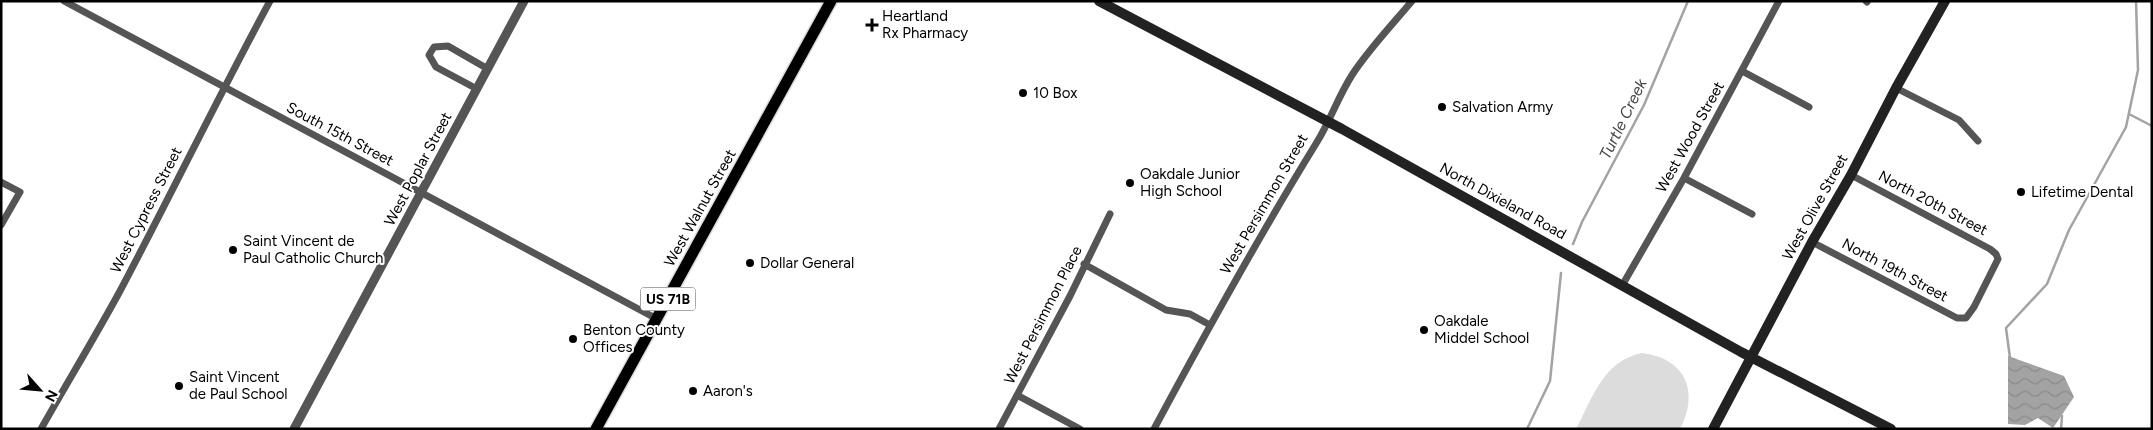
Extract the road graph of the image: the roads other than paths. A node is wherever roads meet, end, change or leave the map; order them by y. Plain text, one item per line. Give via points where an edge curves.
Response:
1 (64, 1) edge
2 (270, 1) edge
3 (524, 1) edge
4 (831, 1) edge
5 (1099, 1) edge
6 (1412, 1) edge
7 (1780, 1) edge
8 (1945, 1) edge
9 (488, 69) junction
10 (1742, 71) junction
11 (224, 87) junction
12 (1896, 88) junction
13 (477, 89) junction
14 (1809, 107) dead end
15 (1326, 121) junction
16 (1978, 141) dead end
17 (1851, 175) junction
18 (1684, 178) junction
19 (1, 182) edge
20 (421, 193) junction
21 (1110, 214) dead end
22 (1752, 214) dead end
23 (1, 225) edge
24 (1812, 242) junction
25 (1084, 264) junction
26 (1623, 284) junction
27 (1966, 318) joint
28 (656, 319) junction
29 (1210, 325) junction
30 (1751, 357) junction
31 (1017, 394) junction
32 (41, 429) edge
33 (294, 429) edge
34 (596, 429) edge
35 (999, 429) edge
36 (1080, 429) edge
37 (1154, 429) edge
38 (1713, 429) edge
39 (1891, 429) edge

1 - 11 street, South 15th Street
2 - 11 street, West Cypress Street
3 - 9 street, West Poplar Street
4 - 28 main road, West Walnut Street / US 71B
5 - 15 main road, North Dixieland Road
6 - 15 street, West Persimmon Street via 1353,74
7 - 10 street, West Wood Street
8 - 12 main road, West Olive Street
9 - 13 street, West Poplar Street
9 - 13 street via 448,46 434,46 431,50 429,55 436,67
10 - 14 street
10 - 18 street, West Wood Street
11 - 20 street, South 15th Street
11 - 32 street, West Cypress Street via 119,292
12 - 16 street via 1959,120
12 - 17 main road, West Olive Street
13 - 20 street, West Poplar Street
15 - 26 main road, North Dixieland Road
15 - 29 street, West Persimmon Street
17 - 24 main road, West Olive Street
17 - 27 street, North 20th Street via 1996,254 1998,259
18 - 22 street
18 - 26 street, West Wood Street
19 - 23 street via 20,192
20 - 28 street, South 15th Street
20 - 33 street, West Poplar Street
21 - 25 street, West Persimmon Place
24 - 27 street, North 19th Street via 1957,318
24 - 30 main road, West Olive Street
25 - 29 street via 1166,310 1190,314
25 - 31 street, West Persimmon Place
26 - 30 main road, North Dixieland Road
28 - 34 main road, West Walnut Street / US 71B
29 - 37 street, West Persimmon Street
30 - 38 main road, West Olive Street
30 - 39 main road, North Dixieland Road
31 - 35 street, West Persimmon Place
31 - 36 street

